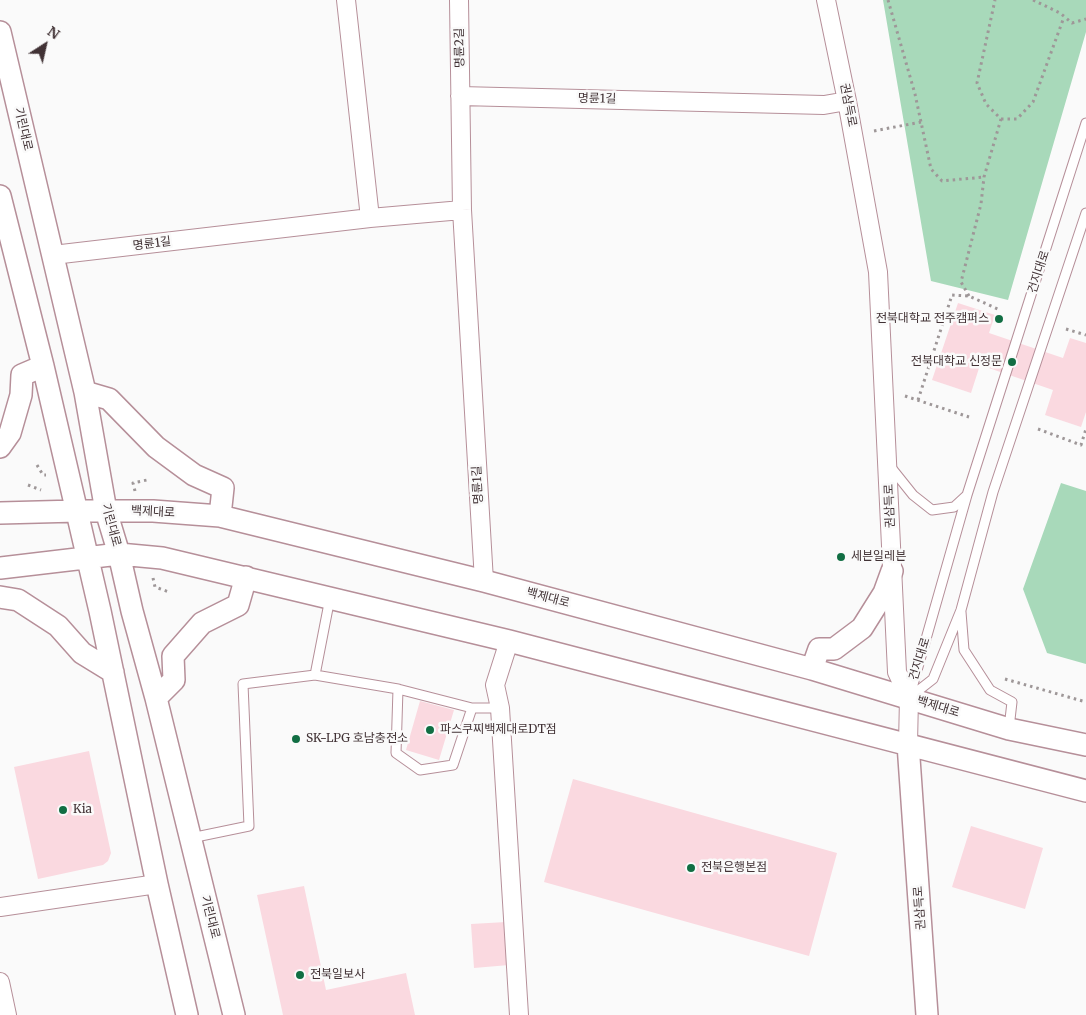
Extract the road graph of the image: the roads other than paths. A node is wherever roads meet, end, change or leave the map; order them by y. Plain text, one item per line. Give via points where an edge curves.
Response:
1 (346, 0) edge
2 (459, 0) edge
3 (826, 0) edge
4 (0, 32) edge
5 (460, 96) junction
6 (847, 101) junction
7 (1086, 123) edge
8 (0, 196) edge
9 (462, 210) junction
10 (1086, 213) edge
11 (370, 218) junction
12 (53, 255) junction
13 (43, 366) junction
14 (85, 392) junction
15 (0, 447) edge
16 (888, 464) junction
17 (967, 495) junction
18 (106, 510) junction
19 (77, 511) junction
20 (0, 513) edge
21 (220, 516) junction
22 (120, 554) junction
23 (88, 558) junction
24 (0, 568) edge
25 (892, 571) junction
26 (246, 577) junction
27 (484, 581) junction
28 (0, 597) edge
29 (330, 598) junction
30 (961, 610) junction
31 (509, 641) junction
32 (812, 669) junction
33 (113, 672) junction
34 (316, 675) junction
35 (398, 689) junction
36 (156, 698) junction
37 (909, 698) junction
38 (472, 708) junction
39 (500, 708) junction
40 (1009, 729) junction
41 (908, 744) junction
42 (1086, 745) edge
43 (1086, 792) edge
44 (190, 838) junction
45 (157, 884) junction
46 (0, 907) edge
47 (0, 982) edge
48 (6, 1015) edge
49 (187, 1015) edge
50 (234, 1015) edge
51 (519, 1015) edge
52 (927, 1015) edge

1 - 11 street
2 - 5 street, 명륜2길
3 - 6 street, 권삼득로
4 - 12 street, 기린대로
5 - 6 street, 명륜1길 via 824,105
5 - 9 street, 명륜1길
6 - 16 street, 권삼득로 via 878,272
7 - 17 lane, 건지대로
8 - 13 street
9 - 11 street, 명륜1길
9 - 27 street, 명륜1길
10 - 30 lane, 건지대로 via 993,492
11 - 12 street, 명륜1길
12 - 14 street, 기린대로
13 - 15 street via 22,375 21,395 10,433
13 - 19 street
14 - 18 street, 기린대로
14 - 21 street via 109,399 156,447 194,475 223,488
16 - 17 lane via 913,495 932,510 954,507
16 - 25 street, 권삼득로
17 - 37 lane, 건지대로
18 - 19 street, 백제대로
18 - 21 street, 백제대로
18 - 22 street, 기린대로
19 - 20 street, 백제대로
19 - 23 street
21 - 27 street, 백제대로
22 - 23 street
22 - 26 street via 162,558
22 - 36 street, 기린대로
23 - 24 street
23 - 33 street
25 - 32 street via 884,593 862,628 834,649 819,649
25 - 37 street, 권삼득로 via 897,672
26 - 29 street
26 - 36 street via 238,605 202,623 172,656 174,680
27 - 32 street, 백제대로
28 - 33 street via 18,600 58,626 82,653
29 - 31 street
29 - 34 lane
30 - 37 lane, 건지대로 via 932,679
30 - 40 lane via 964,650 990,690 1012,702
31 - 39 street via 495,686
31 - 41 street
32 - 37 street, 백제대로
33 - 45 street
34 - 35 lane
34 - 44 lane via 243,684 249,826
35 - 38 lane
35 - 38 lane via 396,753 420,770 453,764
36 - 44 street, 기린대로
37 - 40 street, 백제대로
37 - 41 street, 권삼득로
38 - 39 lane
39 - 51 street
40 - 42 street, 백제대로
41 - 43 street
41 - 52 street, 권삼득로
44 - 50 street, 기린대로
45 - 46 street
45 - 49 street
47 - 48 street

